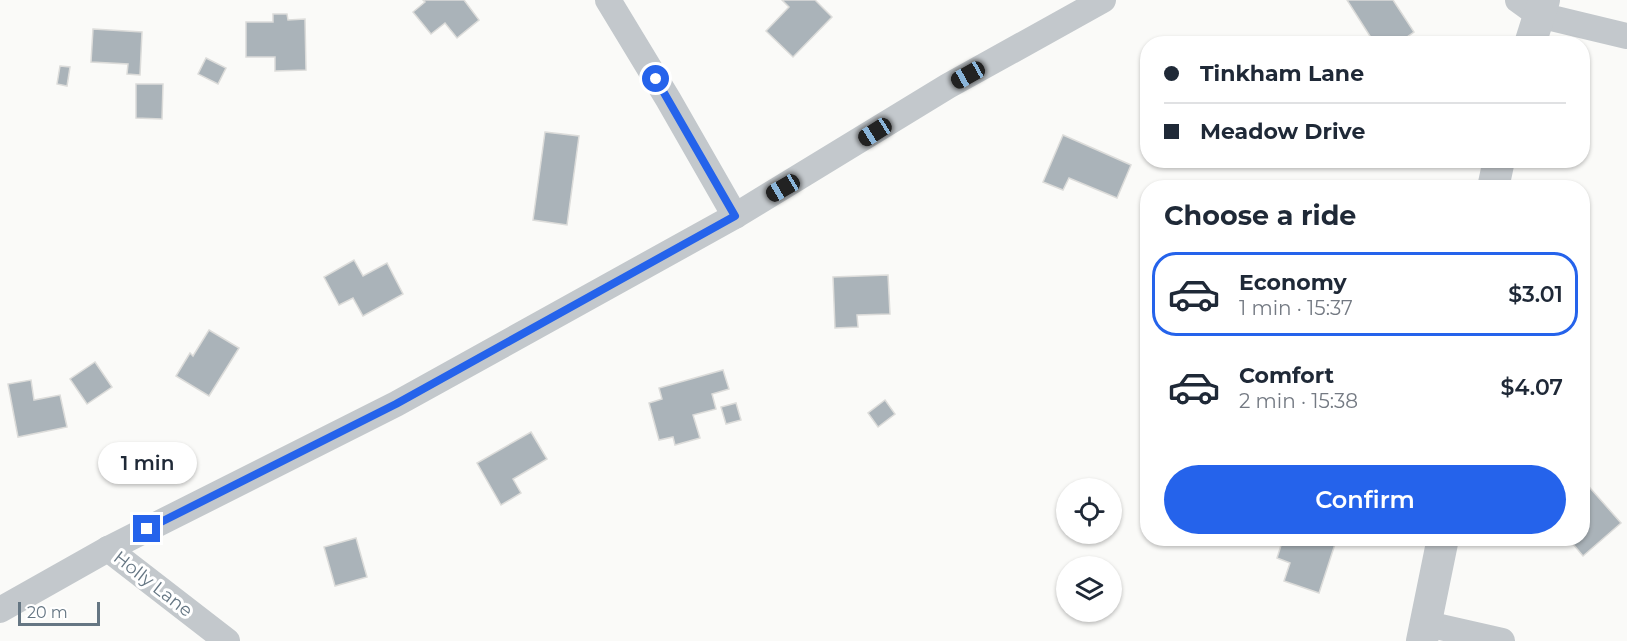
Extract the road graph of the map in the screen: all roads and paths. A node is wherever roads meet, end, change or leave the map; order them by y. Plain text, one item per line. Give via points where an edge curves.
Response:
1 (608, 0) edge
2 (1103, 0) edge
3 (1533, 15) edge
4 (1627, 36) edge
5 (735, 216) junction
6 (1441, 546) edge
7 (108, 549) junction
8 (0, 610) edge
9 (1424, 632) edge
10 (227, 641) edge
11 (1502, 641) edge

1 - 5 street
2 - 5 street via 948,86
3 - 4 street
5 - 7 street via 396,404
6 - 9 street
7 - 8 street
7 - 10 street, Holly Lane
9 - 11 street

